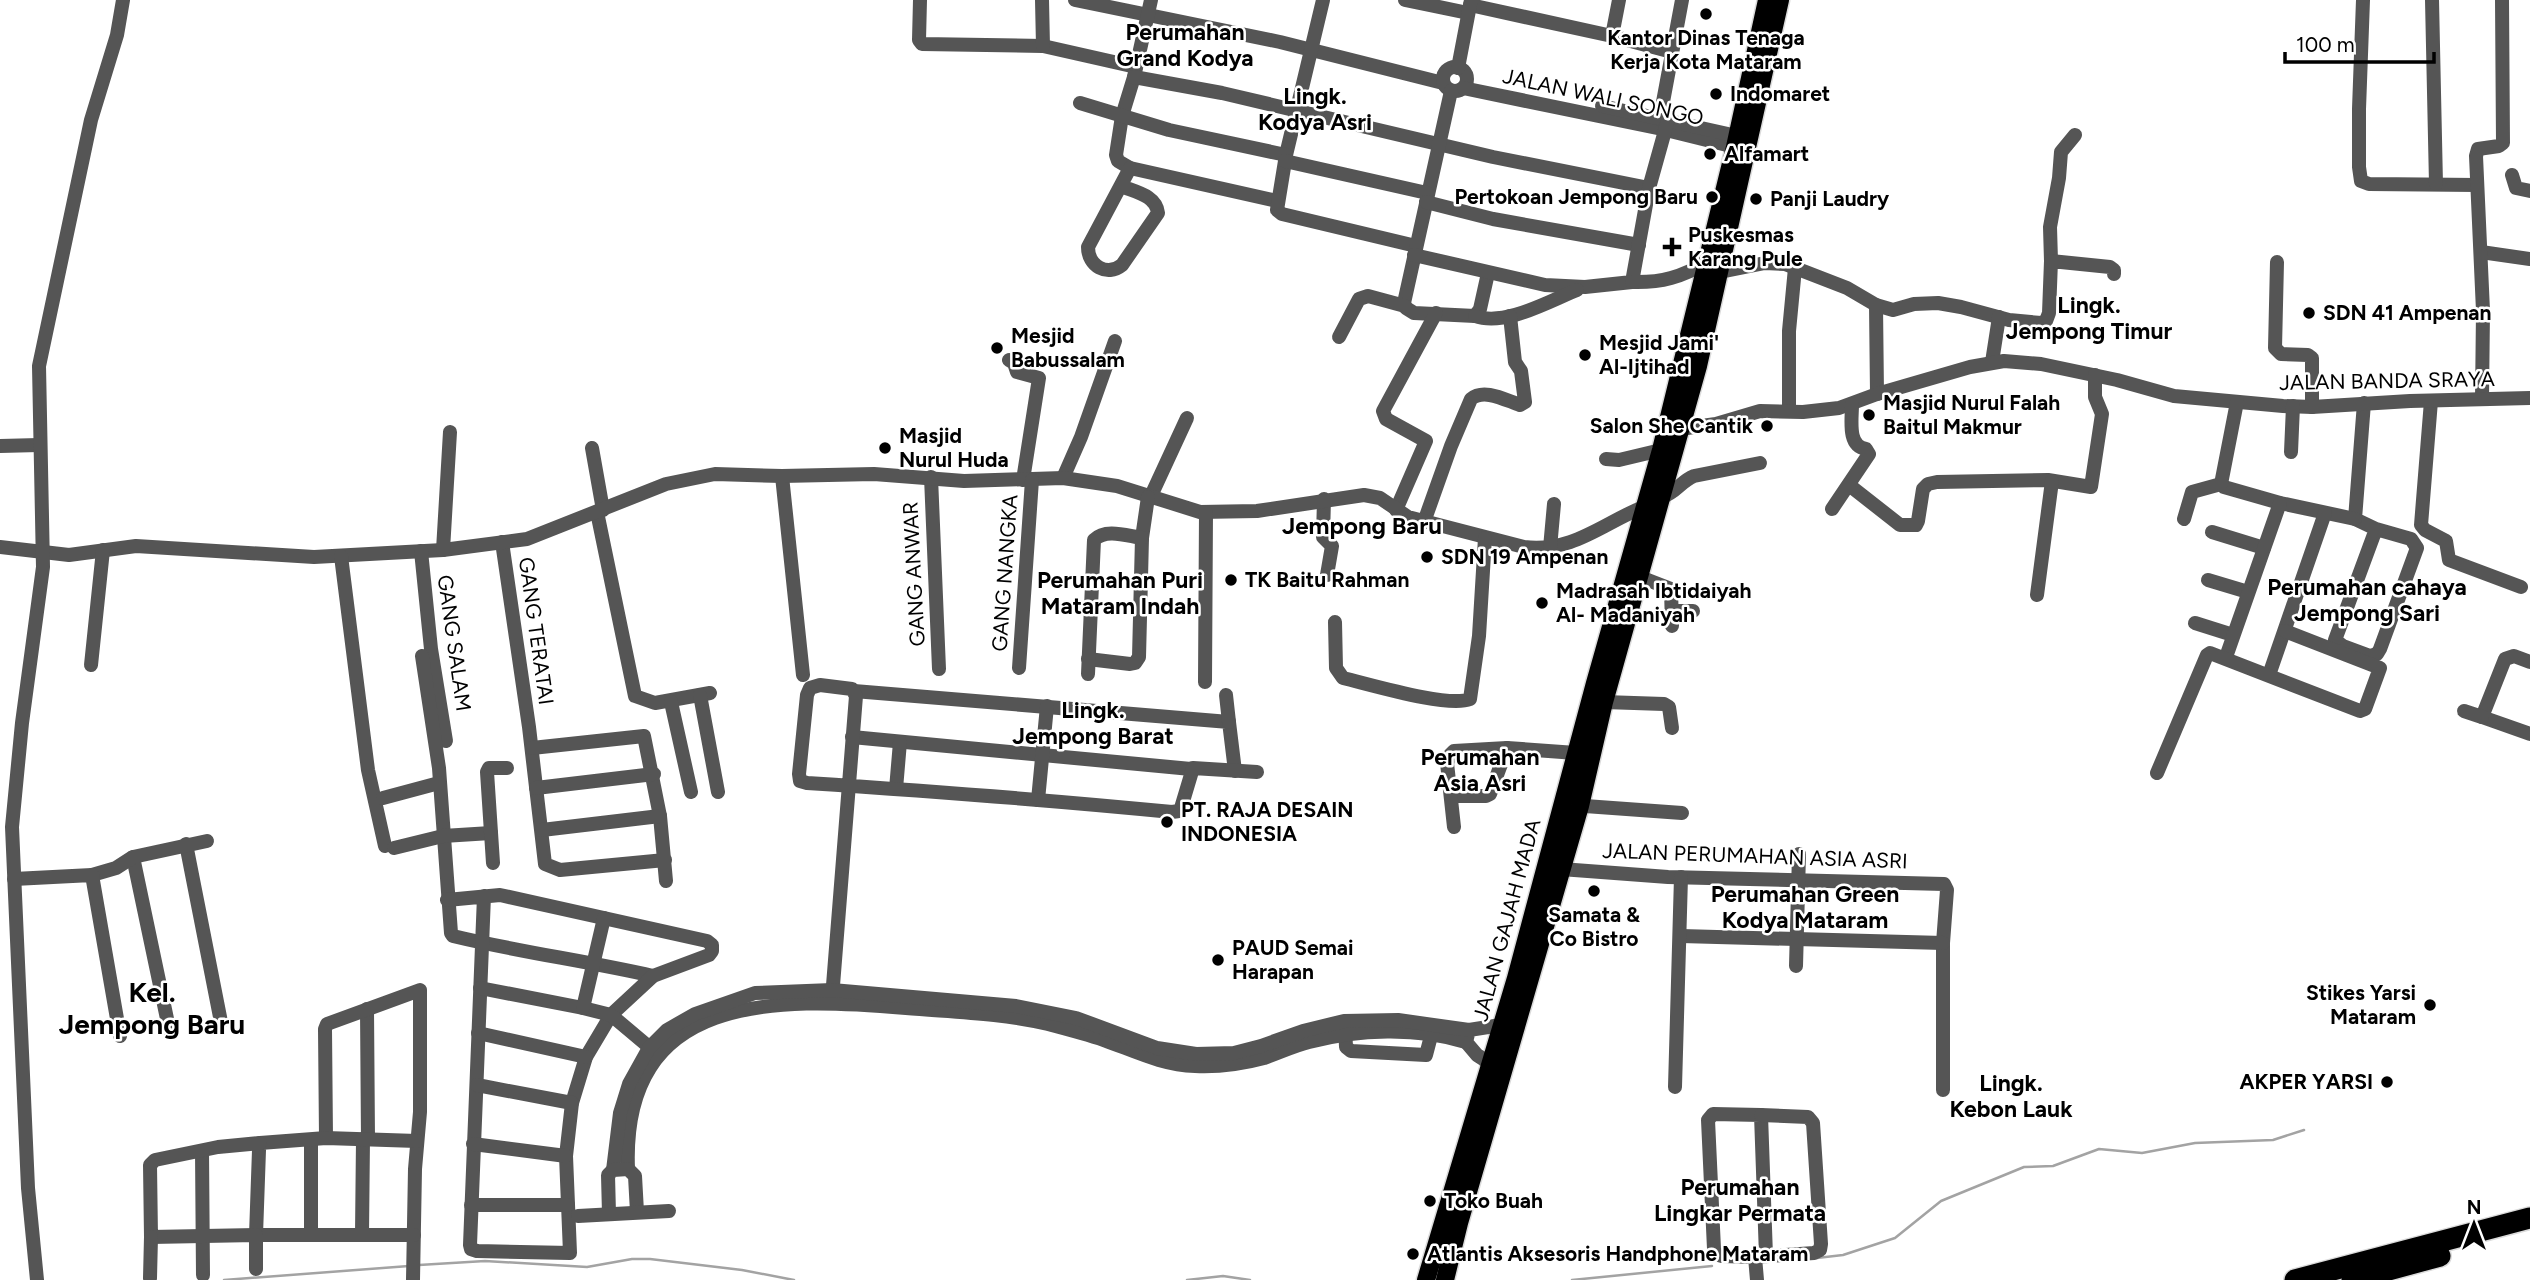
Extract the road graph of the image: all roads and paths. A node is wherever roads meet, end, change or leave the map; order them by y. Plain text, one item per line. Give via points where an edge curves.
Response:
1 (123, 0) edge
2 (920, 0) edge
3 (1042, 0) edge
4 (1075, 0) edge
5 (1127, 0) edge
6 (1323, 0) edge
7 (1405, 0) edge
8 (1619, 0) edge
9 (1682, 0) edge
10 (1767, 0) edge
11 (1780, 0) edge
12 (2363, 0) edge
13 (2432, 0) edge
14 (2502, 0) edge
15 (1150, 6) edge
16 (1470, 6) edge
17 (1612, 36) junction
18 (1311, 43) junction
19 (1043, 46) junction
20 (1672, 52) junction
21 (1135, 72) junction
22 (1756, 77) junction
23 (1454, 81) junction
24 (1080, 103) dead end
25 (1296, 110) junction
26 (1122, 116) junction
27 (1665, 123) junction
28 (2075, 135) dead end
29 (1736, 141) junction
30 (1440, 145) junction
31 (1286, 158) junction
32 (1130, 168) junction
33 (2511, 175) dead end
34 (2436, 184) junction
35 (2477, 185) junction
36 (1121, 186) junction
37 (1649, 188) junction
38 (2530, 191) edge
39 (1427, 197) junction
40 (1728, 204) junction
41 (1280, 208) junction
42 (1639, 245) junction
43 (1415, 250) junction
44 (2481, 252) junction
45 (2530, 259) edge
46 (2051, 261) junction
47 (2277, 262) dead end
48 (1714, 267) junction
49 (1795, 268) junction
50 (1488, 273) junction
51 (2114, 274) dead end
52 (1633, 275) junction
53 (1585, 287) junction
54 (1405, 301) junction
55 (1876, 305) junction
56 (1436, 313) junction
57 (1475, 316) junction
58 (1510, 316) junction
59 (1999, 317) junction
60 (1339, 337) dead end
61 (1115, 341) dead end
62 (1010, 360) dead end
63 (1992, 362) junction
64 (1691, 364) junction
65 (2095, 375) junction
66 (1877, 394) junction
67 (2526, 398) edge
68 (2482, 399) junction
69 (2431, 401) junction
70 (2237, 402) junction
71 (1852, 404) junction
72 (2364, 404) junction
73 (2293, 406) junction
74 (2312, 407) junction
75 (1789, 411) junction
76 (1187, 418) dead end
77 (1680, 429) junction
78 (450, 432) dead end
79 (39, 445) junction
80 (0, 446) edge
81 (593, 448) dead end
82 (1661, 450) junction
83 (2291, 452) dead end
84 (1606, 459) dead end
85 (1760, 463) dead end
86 (782, 476) junction
87 (931, 477) junction
88 (1063, 478) junction
89 (1027, 480) junction
90 (2052, 481) junction
91 (2222, 483) junction
92 (1853, 488) junction
93 (1662, 497) junction
94 (1149, 498) junction
95 (1324, 499) junction
96 (2280, 503) junction
97 (1554, 504) dead end
98 (1646, 506) junction
99 (601, 507) junction
100 (1832, 509) dead end
101 (1396, 510) junction
102 (1206, 512) junction
103 (2325, 513) junction
104 (2184, 519) dead end
105 (2355, 519) junction
106 (1424, 522) junction
107 (2376, 528) junction
108 (2211, 533) dead end
109 (1142, 538) junction
110 (1485, 538) junction
111 (502, 542) junction
112 (443, 545) junction
113 (0, 547) edge
114 (43, 547) junction
115 (1550, 548) junction
116 (2264, 548) junction
117 (103, 550) junction
118 (421, 551) junction
119 (341, 556) junction
120 (1639, 566) junction
121 (1327, 575) dead end
122 (2208, 580) dead end
123 (2521, 587) dead end
124 (2248, 592) junction
125 (2037, 595) dead end
126 (1693, 611) dead end
127 (1335, 622) dead end
128 (2195, 623) dead end
129 (2285, 631) junction
130 (2234, 635) junction
131 (422, 656) dead end
132 (2226, 657) junction
133 (1088, 659) junction
134 (2530, 662) edge
135 (91, 665) dead end
136 (1019, 668) dead end
137 (939, 669) dead end
138 (1088, 674) dead end
139 (2269, 674) junction
140 (803, 675) dead end
141 (1205, 682) dead end
142 (854, 691) junction
143 (1227, 695) dead end
144 (671, 702) junction
145 (1604, 702) junction
146 (1047, 706) junction
147 (2464, 711) dead end
148 (2482, 717) junction
149 (1229, 722) junction
150 (1672, 728) dead end
151 (2528, 728) edge
152 (852, 737) junction
153 (446, 741) dead end
154 (900, 742) junction
155 (532, 748) junction
156 (1507, 748) junction
157 (1576, 753) junction
158 (1042, 754) junction
159 (507, 768) dead end
160 (1191, 769) junction
161 (1235, 771) junction
162 (1257, 772) dead end
163 (2157, 773) dead end
164 (654, 774) junction
165 (439, 783) junction
166 (847, 786) junction
167 (537, 788) junction
168 (896, 789) junction
169 (691, 792) dead end
170 (718, 792) dead end
171 (1451, 796) junction
172 (383, 798) dead end
173 (1038, 800) junction
174 (1571, 806) junction
175 (1682, 813) dead end
176 (660, 816) junction
177 (1454, 827) dead end
178 (541, 830) junction
179 (491, 833) junction
180 (443, 836) junction
181 (207, 841) dead end
182 (186, 845) junction
183 (1799, 854) dead end
184 (133, 857) junction
185 (665, 860) junction
186 (493, 863) dead end
187 (1561, 869) junction
188 (92, 875) junction
189 (1681, 877) junction
190 (14, 879) junction
191 (666, 881) dead end
192 (1799, 881) junction
193 (484, 897) junction
194 (447, 900) junction
195 (604, 918) junction
196 (1681, 936) junction
197 (1796, 938) junction
198 (482, 943) junction
199 (1943, 943) junction
200 (594, 962) junction
201 (1796, 965) dead end
202 (653, 976) junction
203 (480, 988) junction
204 (832, 996) junction
205 (583, 1008) junction
206 (367, 1009) junction
207 (611, 1015) junction
208 (221, 1022) dead end
209 (1346, 1027) junction
210 (170, 1033) dead end
211 (1405, 1033) junction
212 (478, 1034) junction
213 (120, 1036) dead end
214 (1431, 1036) junction
215 (1468, 1036) junction
216 (1504, 1037) junction
217 (654, 1052) junction
218 (1403, 1054) junction
219 (586, 1057) junction
220 (1491, 1064) junction
221 (477, 1085) junction
222 (1675, 1087) dead end
223 (1943, 1090) dead end
224 (572, 1103) junction
225 (1761, 1115) junction
226 (319, 1139) junction
227 (365, 1139) junction
228 (417, 1141) junction
229 (260, 1143) junction
230 (473, 1144) junction
231 (202, 1151) junction
232 (566, 1156) junction
233 (628, 1169) junction
234 (612, 1170) junction
235 (471, 1205) junction
236 (573, 1211) junction
237 (669, 1211) dead end
238 (637, 1212) junction
239 (609, 1214) junction
240 (2530, 1219) edge
241 (2530, 1231) edge
242 (362, 1234) junction
243 (256, 1235) junction
244 (311, 1235) junction
245 (414, 1235) junction
246 (203, 1236) junction
247 (151, 1237) junction
248 (1760, 1257) junction
249 (256, 1269) dead end
250 (203, 1275) dead end
251 (150, 1278) dead end
252 (413, 1279) edge
253 (37, 1280) edge
254 (1426, 1280) edge
255 (1446, 1280) edge
256 (1756, 1280) edge
257 (2295, 1280) edge
258 (2352, 1280) edge

1 - 79 street via 90,123 39,366
2 - 19 street via 922,44
3 - 19 street
4 - 15 street, JALAN WALI SONGO
5 - 15 street, JALAN WALI SONGO
6 - 18 street
7 - 16 street
8 - 17 street
9 - 20 street
10 - 22 main road, JALAN GAJAH MADA
11 - 22 main road, JALAN GAJAH MADA
12 - 34 street via 2360,178 2369,184
13 - 34 street
14 - 35 street via 2503,143 2477,150
15 - 18 street, JALAN WALI SONGO
15 - 21 street
16 - 17 street
16 - 23 street
17 - 20 street
18 - 23 street, JALAN WALI SONGO
18 - 25 street
19 - 21 street
20 - 27 street
21 - 25 street
21 - 26 street
22 - 29 main road, JALAN GAJAH MADA
22 - 40 main road, JALAN GAJAH MADA
23 - 27 street, JALAN WALI SONGO
23 - 30 street
24 - 26 street
25 - 30 street
25 - 31 street
26 - 31 street
26 - 32 street via 1118,161
27 - 29 street, JALAN WALI SONGO
27 - 37 street
28 - 46 street via 2061,152 2050,228
29 - 40 main road, JALAN GAJAH MADA
30 - 37 street
30 - 39 street
31 - 39 street
31 - 41 street
32 - 36 street
32 - 41 street
33 - 38 street via 2516,188
34 - 35 street
35 - 44 street
36 - 36 street via 1088,247 1090,260 1107,271 1122,265 1158,213 1150,198
37 - 42 street
39 - 42 street via 1493,219
39 - 43 street
40 - 48 main road, JALAN GAJAH MADA
41 - 43 street
42 - 52 street
43 - 50 street
43 - 54 street
44 - 45 street
44 - 68 street
46 - 51 street via 2111,267
46 - 59 street via 2046,321
47 - 74 street via 2275,348 2281,354 2311,357
48 - 49 street via 1772,263
48 - 52 street via 1649,283
48 - 64 main road, JALAN GAJAH MADA
49 - 55 street
49 - 75 street
50 - 53 street via 1545,285
50 - 57 street
52 - 53 street
53 - 58 street
54 - 56 street via 1414,313
54 - 60 street via 1363,297
55 - 59 street via 1896,310 1938,303
55 - 66 street
56 - 57 street
56 - 101 street via 1383,411 1386,419 1426,441
57 - 58 street via 1488,320
58 - 106 street via 1525,402 1520,405 1483,393 1471,399
59 - 63 street
61 - 88 street
62 - 89 street, GANG NANGKA via 1017,372 1039,378
63 - 65 street, JALAN BANDA SRAYA via 2030,362
63 - 66 street, JALAN BANDA SRAYA
64 - 77 main road, JALAN GAJAH MADA
64 - 82 main road, JALAN GAJAH MADA
65 - 70 street, JALAN BANDA SRAYA via 2174,396
65 - 90 street via 2095,397 2102,414 2093,485
66 - 71 street, JALAN BANDA SRAYA
67 - 68 street, JALAN BANDA SRAYA
68 - 69 street, JALAN BANDA SRAYA
69 - 72 street, JALAN BANDA SRAYA
69 - 123 street via 2421,525 2446,541 2449,559
70 - 73 street, JALAN BANDA SRAYA
70 - 91 street
71 - 75 street, JALAN BANDA SRAYA
71 - 92 street via 1853,440 1869,454
72 - 74 street, JALAN BANDA SRAYA
72 - 105 street
73 - 74 street, JALAN BANDA SRAYA
73 - 83 street
75 - 77 street, JALAN BANDA SRAYA via 1760,411
76 - 94 street
77 - 93 main road, JALAN GAJAH MADA
78 - 112 street
79 - 80 street
79 - 114 street
81 - 99 street
82 - 84 street
82 - 98 main road, JALAN GAJAH MADA
85 - 93 street via 1694,476 1676,492
86 - 87 street
86 - 99 street via 702,475
86 - 140 street
87 - 89 street
87 - 137 street, GANG ANWAR
88 - 89 street
88 - 94 street via 1117,485
89 - 136 street, GANG NANGKA
90 - 92 street via 1928,484 1916,525 1908,526 1900,525
90 - 125 street
91 - 96 street
91 - 104 street via 2192,492
92 - 100 street
93 - 120 main road, JALAN GAJAH MADA
94 - 102 street
94 - 109 street
95 - 101 street via 1372,496
95 - 102 street via 1257,511
95 - 121 street via 1323,537 1332,546
96 - 103 street
96 - 116 street
97 - 115 street
98 - 115 street via 1584,538
98 - 120 main road, JALAN GAJAH MADA
99 - 111 street via 527,539
99 - 144 street via 635,695 655,703
101 - 106 street
102 - 141 street
103 - 105 street
103 - 129 street
105 - 107 street
106 - 110 street
107 - 107 street via 2411,540 2417,548 2379,650 2370,656 2335,640
108 - 116 street
109 - 133 street via 1107,533 1094,540
109 - 133 street via 1139,657 1130,664
110 - 115 street
110 - 127 street via 1472,695 1466,701 1343,678 1336,668
111 - 112 street
111 - 155 street, GANG TERATAI
112 - 118 street
113 - 114 street
114 - 117 street via 85,554
114 - 190 street via 12,833
116 - 124 street
117 - 119 street via 136,546
117 - 135 street
118 - 119 street
118 - 153 street, GANG SALAM
119 - 180 street via 369,774 389,847
120 - 126 street via 1671,589 1672,618
120 - 145 main road, JALAN GAJAH MADA
120 - 157 main road, JALAN GAJAH MADA
122 - 124 street
124 - 130 street
128 - 130 street
129 - 139 street
129 - 139 street via 2379,667 2380,672 2363,711
130 - 132 street
131 - 165 street
132 - 139 street
132 - 163 street via 2207,656
133 - 138 street
134 - 148 street via 2514,656 2505,659
142 - 146 street
142 - 152 street
142 - 166 street via 820,685 808,690 799,774 802,783
143 - 149 street
144 - 169 street
144 - 170 street via 705,694
145 - 150 street via 1664,704 1669,707
145 - 174 main road, JALAN GAJAH MADA
146 - 149 street
146 - 158 street
147 - 148 street
148 - 151 street
149 - 161 street
152 - 154 street
152 - 166 street
154 - 158 street
154 - 168 street
155 - 164 street via 644,736
155 - 167 street, GANG TERATAI
156 - 157 street
156 - 171 street via 1490,794
156 - 171 street via 1452,752 1447,761
157 - 174 main road, JALAN GAJAH MADA
158 - 160 street
158 - 173 street
159 - 179 street via 489,768 487,772
160 - 161 street
160 - 173 street via 1179,811
161 - 162 street
164 - 167 street
164 - 176 street
165 - 172 street
165 - 180 street
166 - 168 street
166 - 204 street
167 - 178 street, GANG TERATAI
168 - 173 street
171 - 177 street
174 - 175 street
174 - 187 main road, JALAN GAJAH MADA
174 - 216 main road, JALAN GAJAH MADA
176 - 178 street
176 - 185 street
178 - 185 street, GANG TERATAI via 545,863 561,870
179 - 180 street
179 - 186 street
180 - 194 street
181 - 182 street
182 - 184 street
182 - 208 street
183 - 192 street
184 - 188 street
184 - 210 street
185 - 191 street
187 - 189 street, JALAN PERUMAHAN ASIA ASRI
187 - 216 main road, JALAN GAJAH MADA
188 - 190 street
188 - 213 street
189 - 192 street, JALAN PERUMAHAN ASIA ASRI
189 - 196 street
190 - 253 street via 28,1188
192 - 197 street
192 - 199 street, JALAN PERUMAHAN ASIA ASRI via 1938,883 1947,887
193 - 194 street
193 - 195 street via 500,895
193 - 198 street
194 - 198 street via 453,936
195 - 200 street
195 - 202 street via 712,945 709,955
196 - 197 street
196 - 222 street
197 - 199 street
197 - 201 street
198 - 200 street
198 - 203 street
199 - 223 street
200 - 202 street
200 - 205 street
202 - 207 street
203 - 205 street
203 - 212 street
204 - 209 street via 1076,1018 1180,1053 1257,1053 1303,1031
204 - 217 street via 735,1011 699,1024
205 - 207 street
206 - 226 street via 325,1028
206 - 227 street
206 - 228 street via 421,991
207 - 217 street
207 - 219 street
209 - 211 street
209 - 215 street via 1424,1022
209 - 218 street via 1346,1047 1351,1051
211 - 214 street
211 - 218 street
212 - 219 street
212 - 221 street
214 - 215 street
214 - 218 street via 1426,1055
215 - 216 street
215 - 220 street via 1477,1055
216 - 220 main road, JALAN GAJAH MADA
216 - 255 main road, JALAN GAJAH MADA
217 - 233 street via 632,1113
217 - 234 street via 629,1084
219 - 224 street
220 - 254 main road, JALAN GAJAH MADA
221 - 224 street
221 - 230 street
224 - 232 street
225 - 248 street
225 - 248 street via 1713,1114 1709,1120 1714,1252
225 - 248 street via 1808,1118 1813,1123 1821,1244 1814,1253
226 - 227 street
226 - 229 street
226 - 244 street
227 - 228 street
227 - 242 street
228 - 245 street
229 - 231 street
229 - 243 street
230 - 232 street
230 - 235 street
231 - 246 street
231 - 247 street via 155,1160 150,1165
232 - 236 street
233 - 234 street
233 - 238 street via 635,1176
234 - 239 street via 607,1179
235 - 236 street
235 - 236 street via 471,1249 477,1251 570,1253
236 - 239 street
237 - 238 street
238 - 239 street
240 - 257 highway
241 - 258 highway
242 - 244 street
242 - 245 street
243 - 244 street
243 - 246 street
243 - 249 street
245 - 252 street
246 - 247 street
246 - 250 street
247 - 251 street
248 - 256 street

